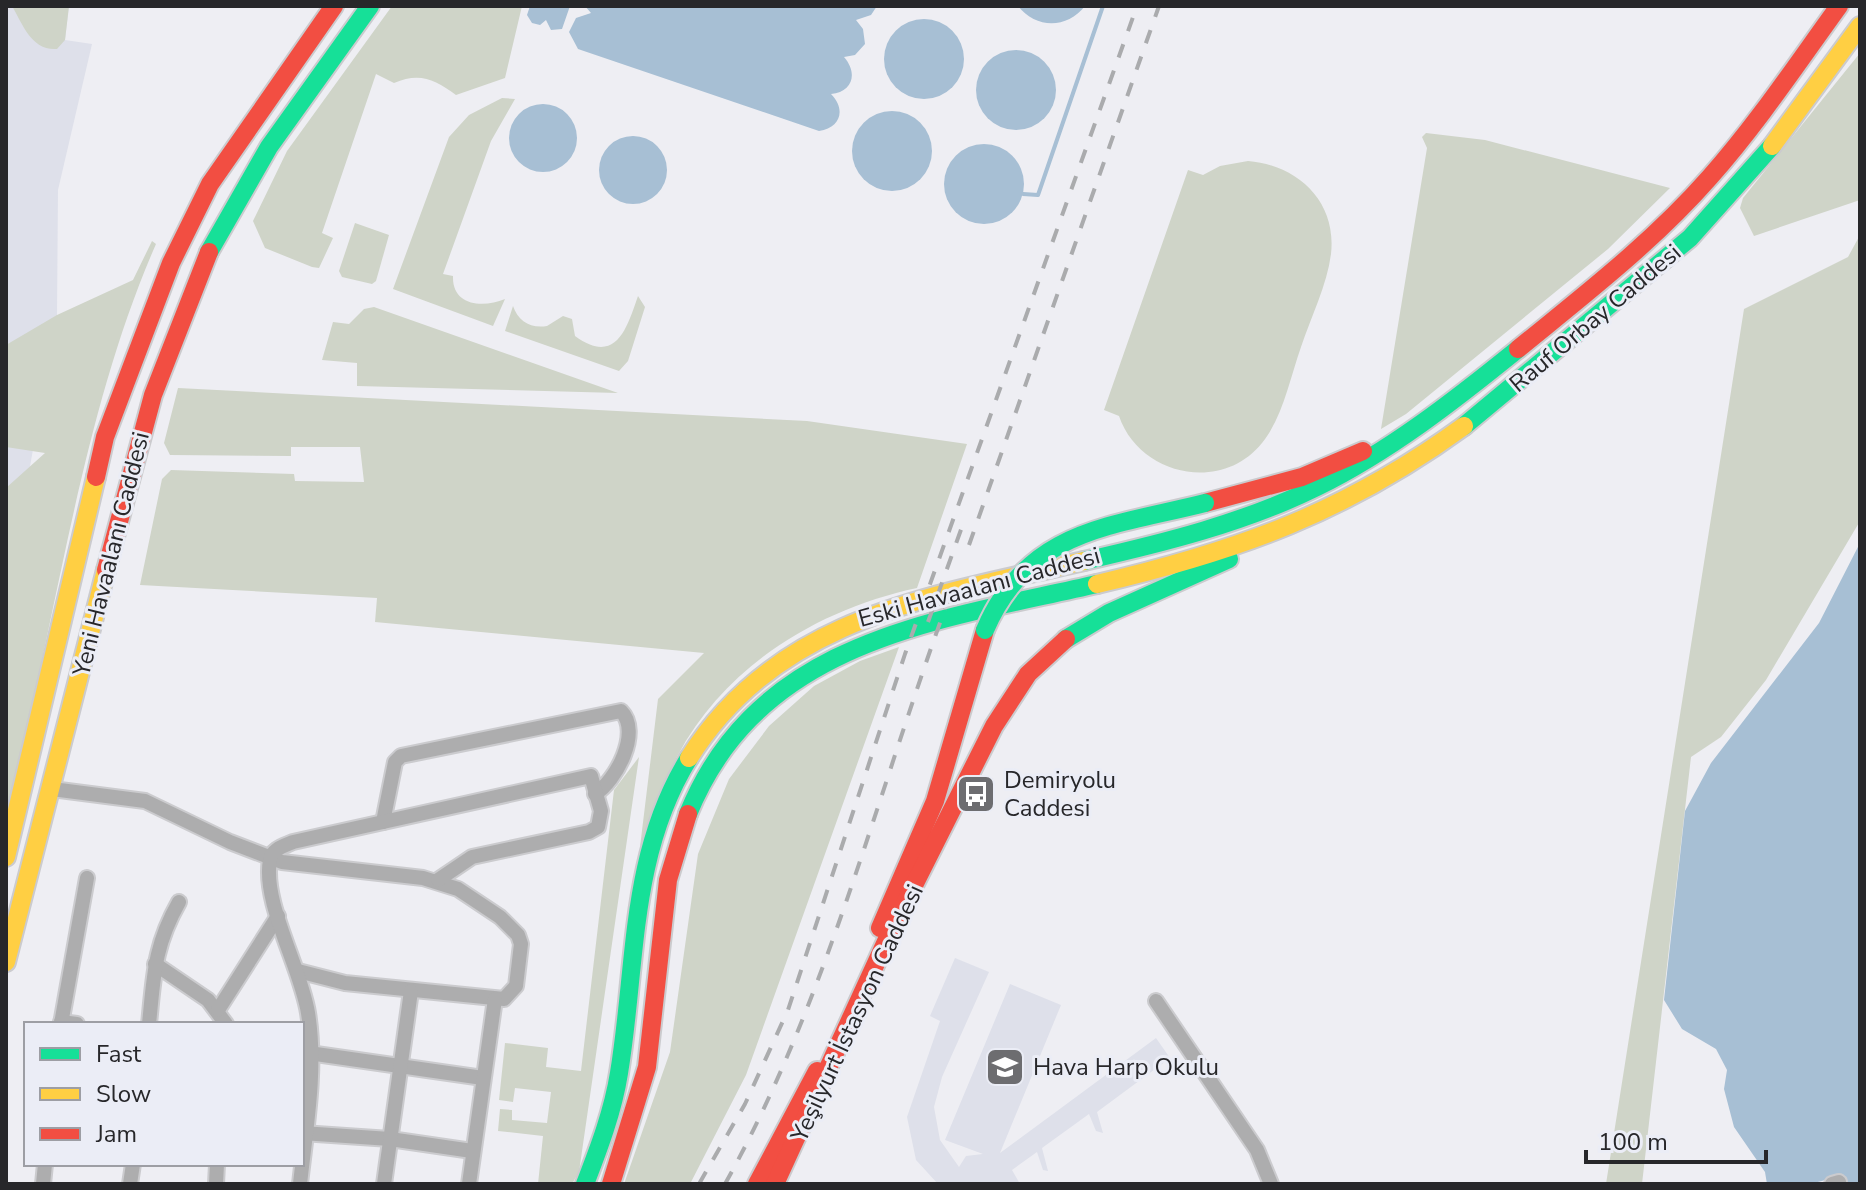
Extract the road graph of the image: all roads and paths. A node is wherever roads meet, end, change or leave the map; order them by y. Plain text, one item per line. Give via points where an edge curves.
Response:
1 (334, 6) edge
2 (370, 6) edge
3 (1839, 6) edge
4 (1860, 26) edge
5 (1405, 437) junction
6 (1267, 536) junction
7 (56, 658) junction
8 (84, 665) junction
9 (26, 783) junction
10 (52, 789) junction
11 (595, 794) junction
12 (383, 822) junction
13 (6, 857) edge
14 (270, 858) junction
15 (87, 878) dead end
16 (438, 880) junction
17 (179, 902) dead end
18 (278, 916) junction
19 (6, 962) edge
20 (155, 964) junction
21 (298, 971) junction
22 (411, 991) junction
23 (495, 999) junction
24 (1156, 1001) dead end
25 (218, 1010) junction
26 (61, 1022) edge
27 (149, 1022) edge
28 (225, 1022) edge
29 (306, 1053) edge
30 (400, 1067) junction
31 (483, 1078) junction
32 (304, 1134) edge
33 (390, 1139) junction
34 (472, 1151) junction
35 (384, 1184) edge
36 (469, 1184) edge
37 (585, 1184) edge
38 (611, 1184) edge
39 (757, 1184) edge
40 (775, 1184) edge
41 (1271, 1184) edge

1 - 7 main road, Yeni Havaalanı Caddesi via 210,184 171,263 105,437
2 - 8 main road, Yeni Havaalanı Caddesi via 251,174 188,298 131,459
3 - 5 main road, Rauf Orbay Caddesi via 1731,153 1676,213 1455,402
4 - 6 main road, Rauf Orbay Caddesi via 1752,170 1655,268 1439,445 1360,495
5 - 37 main road, Eski Havaalanı Caddesi via 1319,487 1242,518 850,621 786,656 735,699 690,757 651,843 637,909 619,1078
5 - 39 main road, Yeşilyurt İstasyon Caddesi, bridge via 1302,477 1072,539 1037,555 1008,582 990,612 935,801 817,1070
6 - 38 main road, Eski Havaalanı Caddesi via 1184,562 880,636 813,666 757,711 710,770 673,854 648,1062
6 - 40 main road, Yeşilyurt İstasyon Caddesi via 1216,565 1116,607 1041,660 991,728
7 - 8 main road
7 - 9 main road, Yeni Havaalanı Caddesi
8 - 10 main road, Yeni Havaalanı Caddesi
9 - 10 main road
9 - 13 main road, Yeni Havaalanı Caddesi
10 - 14 street via 145,801
10 - 19 main road, Yeni Havaalanı Caddesi
11 - 12 street via 591,776
11 - 12 street via 622,760 629,729 621,711 401,756 395,762
11 - 16 street via 601,821 589,832 472,857
12 - 14 street via 293,842
14 - 16 street
14 - 18 street
15 - 26 street
16 - 23 street via 482,904 518,935 516,986 509,997
17 - 20 street via 162,932
18 - 21 street
18 - 25 street
20 - 25 street
20 - 27 street
21 - 22 street
21 - 29 street via 308,1013
22 - 23 street
22 - 30 street
23 - 31 street
24 - 41 street via 1257,1150
25 - 28 street
29 - 30 street
29 - 32 street
30 - 31 street
30 - 33 street
31 - 34 street
32 - 33 street
33 - 34 street
33 - 35 street
34 - 36 street

